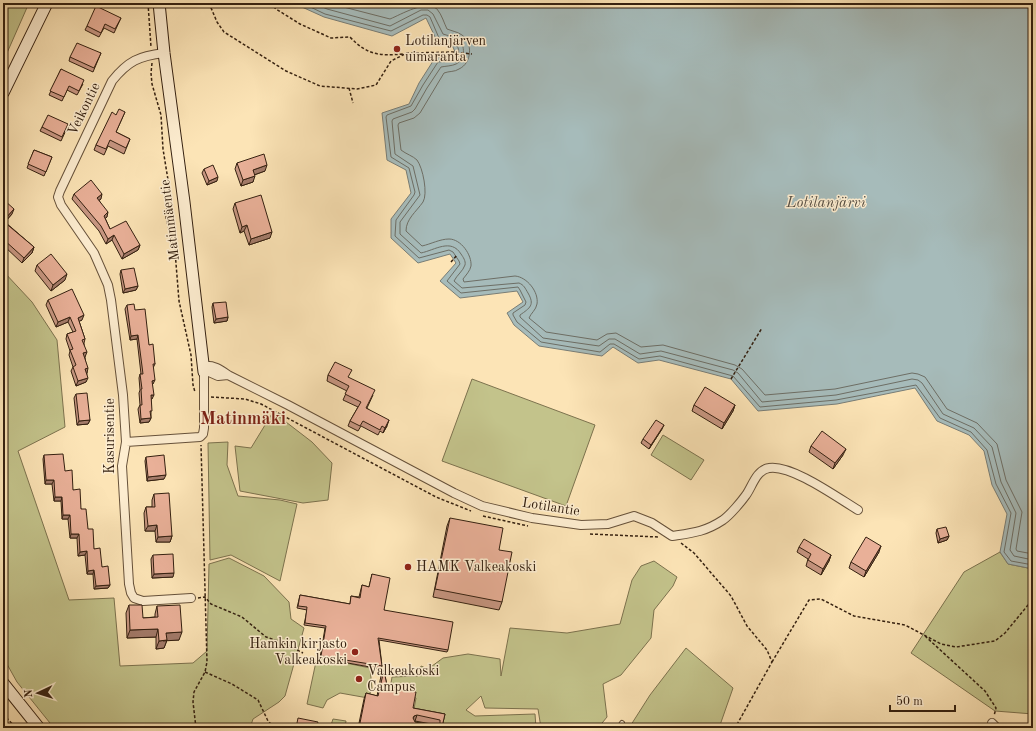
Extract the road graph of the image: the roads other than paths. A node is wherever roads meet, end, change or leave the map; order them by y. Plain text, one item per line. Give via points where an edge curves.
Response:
1 (48, 3) edge
2 (159, 3) edge
3 (164, 53) junction
4 (3, 93) edge
5 (61, 205) joint
6 (203, 369) junction
7 (126, 442) junction
8 (858, 510) dead end
9 (191, 598) dead end
10 (3, 684) edge
11 (622, 723) dead end
12 (39, 728) edge
13 (619, 728) edge

1 - 4 street
2 - 3 street, Matinmäentie
3 - 5 street, Veikontie via 141,57 121,69 112,81 60,191 58,197
3 - 6 street, Matinmäentie
5 - 7 street, Kasurisentie via 94,253 108,285 123,395
6 - 7 street, Matinmäentie via 202,436
6 - 8 street, Lotilantie via 211,365 454,494 482,506 532,518 581,525 608,524 634,516 652,523 672,536 700,532 724,519 746,495 757,475 768,468 784,469 798,474
7 - 9 street, Kasurisentie via 122,466 131,593 134,598 143,601
10 - 12 street
11 - 13 lane

